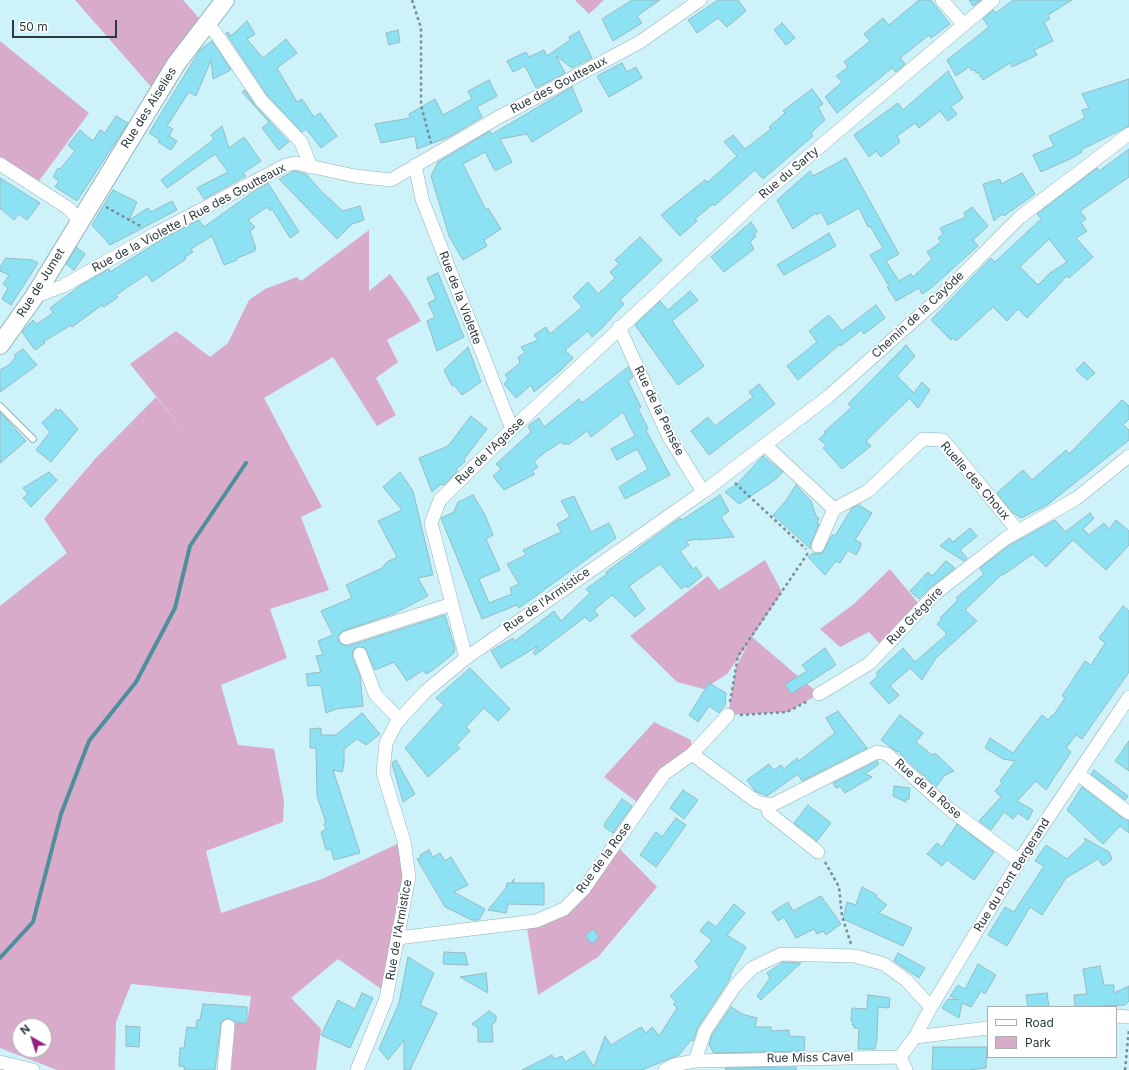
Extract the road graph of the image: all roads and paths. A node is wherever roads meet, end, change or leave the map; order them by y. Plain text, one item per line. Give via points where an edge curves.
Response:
1 (225, 0) edge
2 (412, 0) edge
3 (700, 0) edge
4 (942, 0) edge
5 (993, 0) edge
6 (206, 24) junction
7 (964, 25) junction
8 (1129, 134) edge
9 (434, 154) junction
10 (0, 164) edge
11 (415, 165) junction
12 (311, 167) junction
13 (94, 197) junction
14 (79, 220) junction
15 (154, 234) junction
16 (34, 297) junction
17 (619, 328) junction
18 (0, 345) edge
19 (0, 406) edge
20 (512, 429) junction
21 (33, 439) dead end
22 (765, 445) junction
23 (1129, 456) edge
24 (726, 474) junction
25 (703, 492) junction
26 (834, 509) junction
27 (1018, 531) junction
28 (813, 550) junction
29 (452, 604) junction
30 (346, 638) dead end
31 (360, 654) dead end
32 (466, 658) junction
33 (819, 694) joint
34 (1129, 697) edge
35 (728, 715) junction
36 (400, 720) junction
37 (692, 754) junction
38 (1078, 774) junction
39 (766, 804) junction
40 (1129, 813) edge
41 (818, 852) joint
42 (1019, 861) junction
43 (398, 938) junction
44 (855, 956) junction
45 (931, 1007) junction
46 (1126, 1018) edge
47 (228, 1026) dead end
48 (987, 1028) edge
49 (915, 1037) junction
50 (900, 1056) junction
51 (695, 1061) junction
52 (0, 1062) edge
53 (34, 1070) edge
54 (224, 1070) edge
55 (357, 1070) edge
56 (665, 1070) edge
57 (906, 1070) edge
58 (1125, 1070) edge

1 - 6 street, Rue des Aiselies
2 - 9 path via 421,28 421,105
3 - 9 street, Rue des Goutteaux via 640,42
4 - 7 street
5 - 7 street, Rue du Sarty
6 - 12 street via 215,32 261,100 301,142
6 - 13 street, Rue des Aiselies via 176,64
7 - 17 street, Rue du Sarty via 765,193
8 - 22 street, Chemin de la Cayôde via 1020,217 915,320 829,396
9 - 11 street, Rue des Goutteaux
10 - 14 street via 68,208
11 - 12 street, Rue de la Violette / Rue des Goutteaux via 391,180
11 - 20 street, Rue de la Violette via 422,199
12 - 15 street, Rue de la Violette / Rue des Goutteaux via 295,163 286,165
13 - 14 street, Rue des Aiselies
13 - 15 path via 104,206
14 - 16 street, Rue de Jumet
15 - 16 street, Rue de la Violette / Rue des Goutteaux via 63,286
16 - 18 street, Rue de Jumet
17 - 20 street, Rue de l'Agasse
17 - 25 street, Rue de la Pensée via 668,434
19 - 21 lane
20 - 29 street, Rue de l'Agasse via 440,500 431,523
22 - 24 street, Chemin de la Cayôde
22 - 26 street
23 - 27 street, Rue Grégoire via 1077,498
24 - 25 street, Chemin de la Cayôde
24 - 28 path
25 - 32 street, Rue de l'Armistice
26 - 27 street, Ruelle des Choux via 868,491 923,439 943,440
26 - 28 street
27 - 33 street, Rue Grégoire via 936,593 870,663
28 - 35 path via 738,656
29 - 30 street
29 - 32 street, Rue de l'Agasse
31 - 36 street via 375,694
32 - 36 street, Rue de l'Armistice via 426,691
33 - 35 path via 787,712
34 - 38 street, Rue du Pont Bergerand
35 - 37 street
36 - 43 street, Rue de l'Armistice via 386,743 383,773 404,841 409,877
37 - 39 street via 756,802
37 - 43 street, Rue de la Rose via 664,774 582,890 564,909 536,921
38 - 40 street
38 - 42 street, Rue du Pont Bergerand
39 - 41 street via 769,814
39 - 42 street, Rue de la Rose via 774,804 876,752 887,754 948,808
41 - 44 path via 839,887 842,916
42 - 45 street, Rue du Pont Bergerand
43 - 55 street, Rue de l'Armistice via 386,999
44 - 45 street via 884,964 906,980
44 - 51 street via 781,954 752,968 735,986 705,1031
45 - 49 street, Rue du Pont Bergerand
46 - 58 path
47 - 54 street
48 - 49 street
49 - 50 street, Rue du Pont Bergerand
50 - 51 street, Rue Miss Cavel
50 - 57 street
51 - 56 street, Rue Miss Cavel via 674,1065
52 - 53 street

